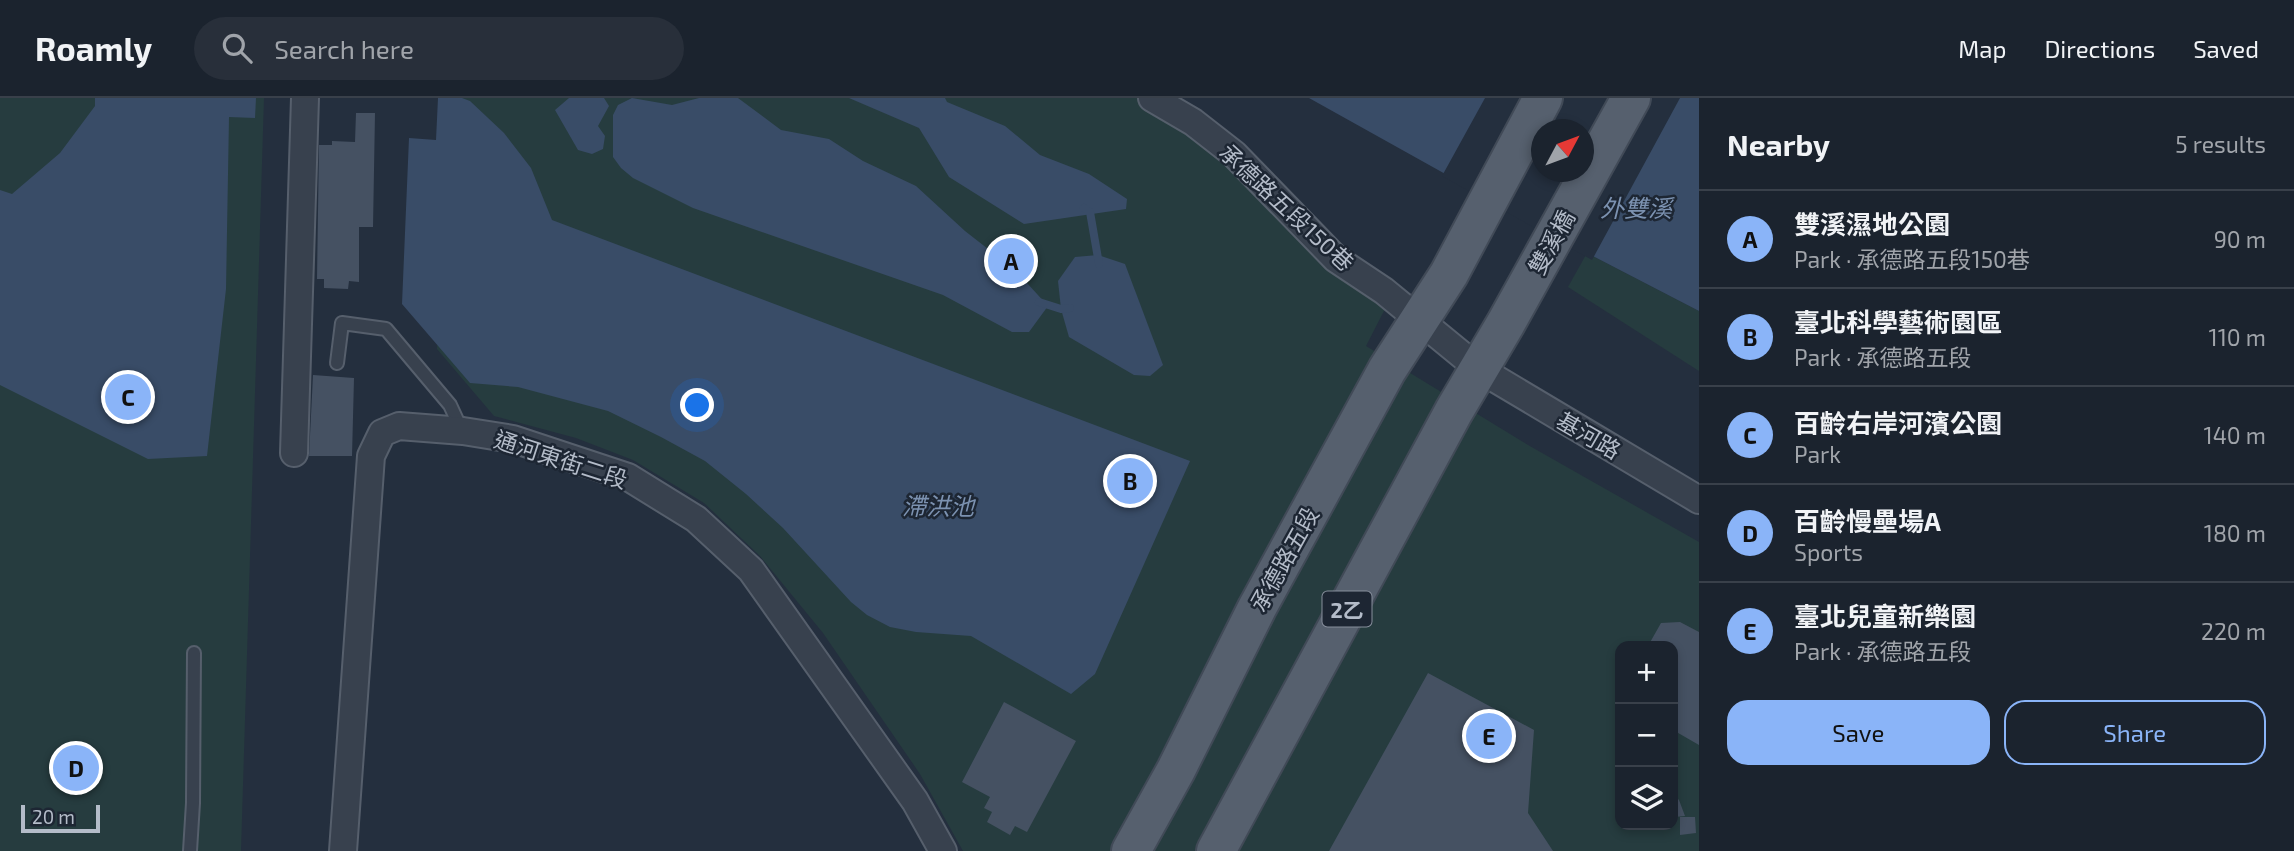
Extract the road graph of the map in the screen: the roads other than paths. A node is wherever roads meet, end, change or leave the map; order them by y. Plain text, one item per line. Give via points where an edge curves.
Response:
1 (305, 98) edge
2 (1152, 98) edge
3 (1543, 98) edge
4 (1630, 98) edge
5 (1420, 320) junction
6 (337, 363) dead end
7 (1479, 369) junction
8 (463, 431) junction
9 (294, 453) dead end
10 (1699, 500) edge
11 (194, 653) dead end
12 (190, 851) edge
13 (343, 851) edge
14 (943, 851) edge
15 (1131, 851) edge
16 (1216, 851) edge

1 - 9 street
2 - 5 street, 承德路五段150巷 via 1193,121 1234,154 1336,259
3 - 5 main road, 承德路五段
4 - 7 main road, 雙溪橋 / 2乙
5 - 7 street, 承德路五段150巷
5 - 15 main road, 承德路五段 via 1387,370 1256,608
6 - 8 lane via 342,323 386,329 450,405
7 - 10 street, 基河路
7 - 16 main road, 2乙
8 - 13 street, 通河東街二段 via 399,426 382,433 371,456
8 - 14 street, 通河東街二段 via 513,439 628,477 696,519 751,570 915,801
11 - 12 lane

